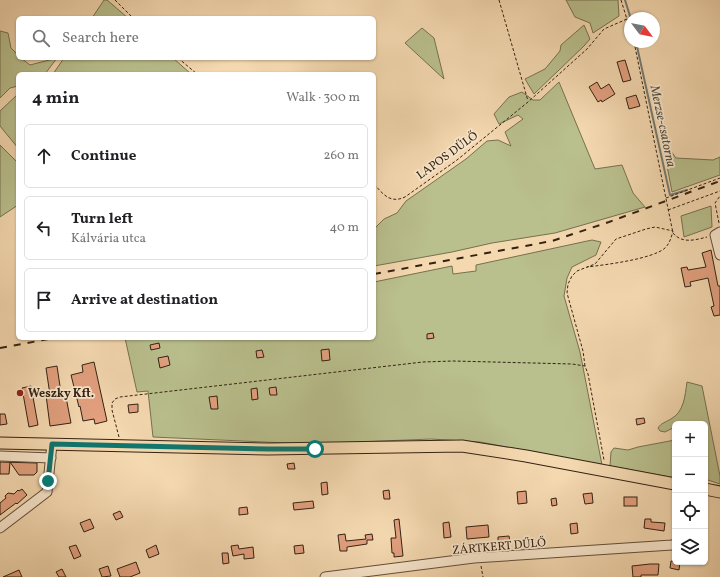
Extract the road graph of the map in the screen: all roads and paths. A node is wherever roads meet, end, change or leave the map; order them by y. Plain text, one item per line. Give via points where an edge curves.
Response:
1 (115, 0) edge
2 (498, 0) edge
3 (621, 0) edge
4 (625, 12) edge
5 (131, 16) edge
6 (624, 20) edge
7 (635, 48) edge
8 (180, 60) edge
9 (195, 72) edge
10 (528, 102) junction
11 (720, 178) edge
12 (376, 186) edge
13 (720, 191) edge
14 (720, 196) edge
15 (666, 198) junction
16 (668, 210) junction
17 (673, 231) junction
18 (718, 231) edge
19 (720, 255) edge
20 (587, 267) junction
21 (585, 366) junction
22 (0, 443) edge
23 (52, 444) junction
24 (121, 446) junction
25 (0, 456) edge
26 (51, 458) junction
27 (605, 471) junction
28 (672, 483) edge
29 (708, 490) edge
30 (720, 492) edge
31 (0, 528) edge
32 (672, 545) edge
33 (480, 558) junction
34 (325, 577) edge
35 (483, 577) edge

1 - 5 path
2 - 10 path
3 - 4 path
6 - 10 path, LAPOS DŰLŐ via 604,29 587,49
7 - 15 path
8 - 9 path
10 - 12 path, LAPOS DŰLŐ via 457,160 400,199 386,196
11 - 15 path
13 - 16 path
14 - 18 path via 715,203
15 - 16 path
16 - 17 path
17 - 18 path via 677,237 696,240
17 - 20 path via 668,244 655,254
17 - 20 path via 655,227 616,240 595,264
18 - 19 street
20 - 21 path via 572,276 567,293
21 - 24 path via 524,362 423,362 120,397 112,403 112,410
21 - 27 path
22 - 23 main road
23 - 24 main road
23 - 26 street
24 - 27 main road via 268,449 462,446
25 - 26 street
26 - 31 street via 47,492
27 - 28 main road
29 - 30 main road
32 - 33 street, ZÁRTKERT DŰLŐ
33 - 34 street, ZÁRTKERT DŰLŐ
33 - 35 path

